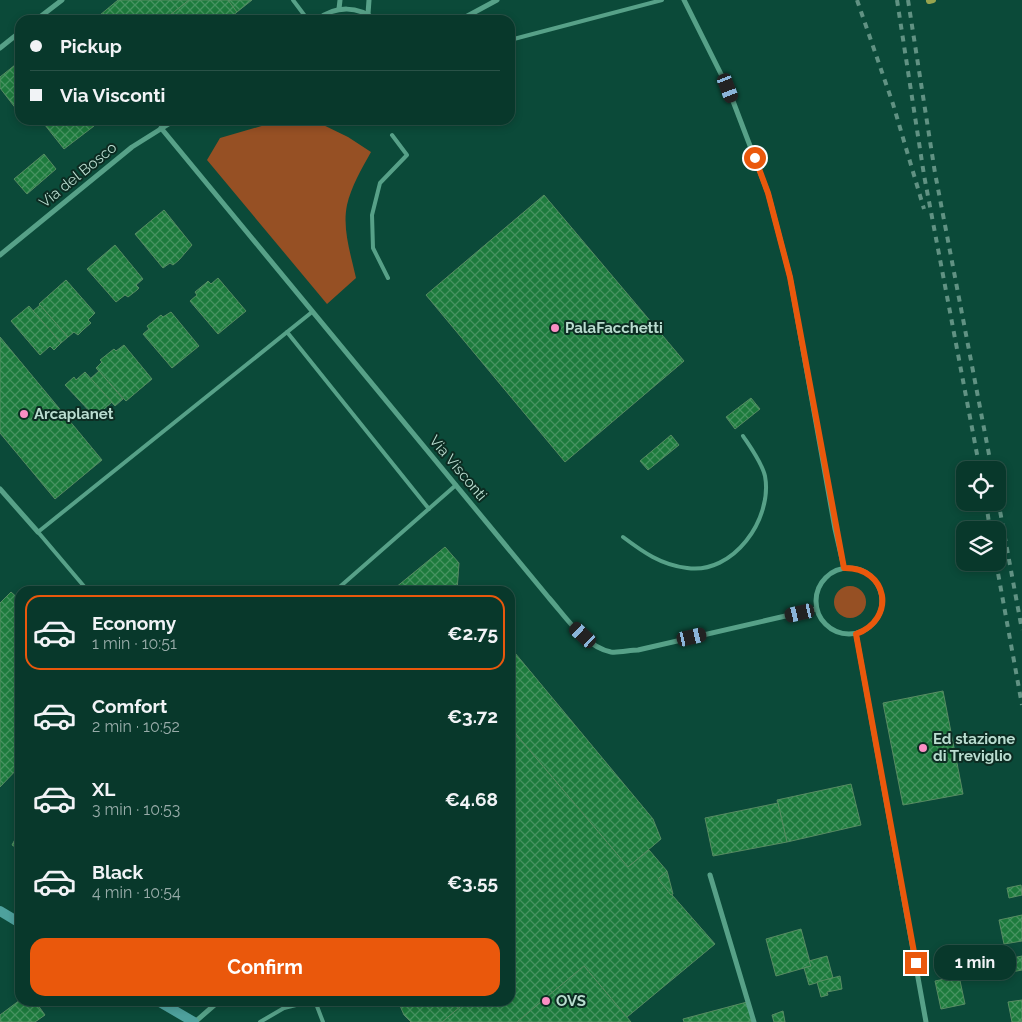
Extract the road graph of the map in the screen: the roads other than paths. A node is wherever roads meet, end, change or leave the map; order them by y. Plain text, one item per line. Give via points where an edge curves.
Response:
1 (62, 0) edge
2 (292, 0) edge
3 (340, 0) edge
4 (369, 0) edge
5 (497, 0) edge
6 (662, 0) edge
7 (684, 0) edge
8 (339, 10) junction
9 (368, 14) joint
10 (42, 15) edge
11 (304, 15) edge
12 (324, 15) edge
13 (469, 15) edge
14 (15, 36) edge
15 (515, 39) edge
16 (0, 48) edge
17 (166, 125) edge
18 (160, 128) junction
19 (392, 135) dead end
20 (0, 255) edge
21 (388, 278) dead end
22 (312, 312) junction
23 (287, 332) junction
24 (743, 436) dead end
25 (456, 485) junction
26 (0, 489) edge
27 (429, 509) junction
28 (38, 532) junction
29 (622, 537) dead end
30 (844, 568) junction
31 (84, 586) edge
32 (341, 586) edge
33 (816, 609) junction
34 (856, 634) junction
35 (710, 875) dead end
36 (0, 912) edge
37 (15, 920) edge
38 (167, 1006) edge
39 (213, 1006) edge
40 (293, 1006) edge
41 (316, 1006) edge
42 (284, 1008) joint
43 (195, 1022) edge
44 (260, 1022) edge
45 (323, 1022) edge
46 (754, 1022) edge
47 (926, 1022) edge

1 - 10 street
2 - 11 lane
3 - 8 street
4 - 9 street
5 - 13 street
6 - 15 lane
7 - 30 street via 728,88 768,193 790,277
8 - 9 street via 351,9
8 - 12 street
14 - 16 street
17 - 18 street, Via del Bosco
18 - 20 street, Via del Bosco via 132,147
18 - 22 street, Via Visconti
19 - 21 lane via 407,155 380,183 372,215 373,248
22 - 23 lane
22 - 25 street, Via Visconti
23 - 27 lane
23 - 28 lane
24 - 29 lane via 765,476 764,506 756,527 738,550 717,564 688,569 655,560
25 - 27 lane
25 - 33 street, Via Visconti via 574,627 591,642 610,652 638,650
26 - 28 street
27 - 32 lane
28 - 31 lane
30 - 33 street via 830,574 821,583 816,595
30 - 34 street via 867,573 877,582 882,594 882,607 876,621
33 - 34 street via 821,620 831,629 843,634
34 - 47 street
35 - 46 street
36 - 37 main road
38 - 43 main road
39 - 43 street
40 - 42 lane
41 - 45 lane
42 - 44 lane

